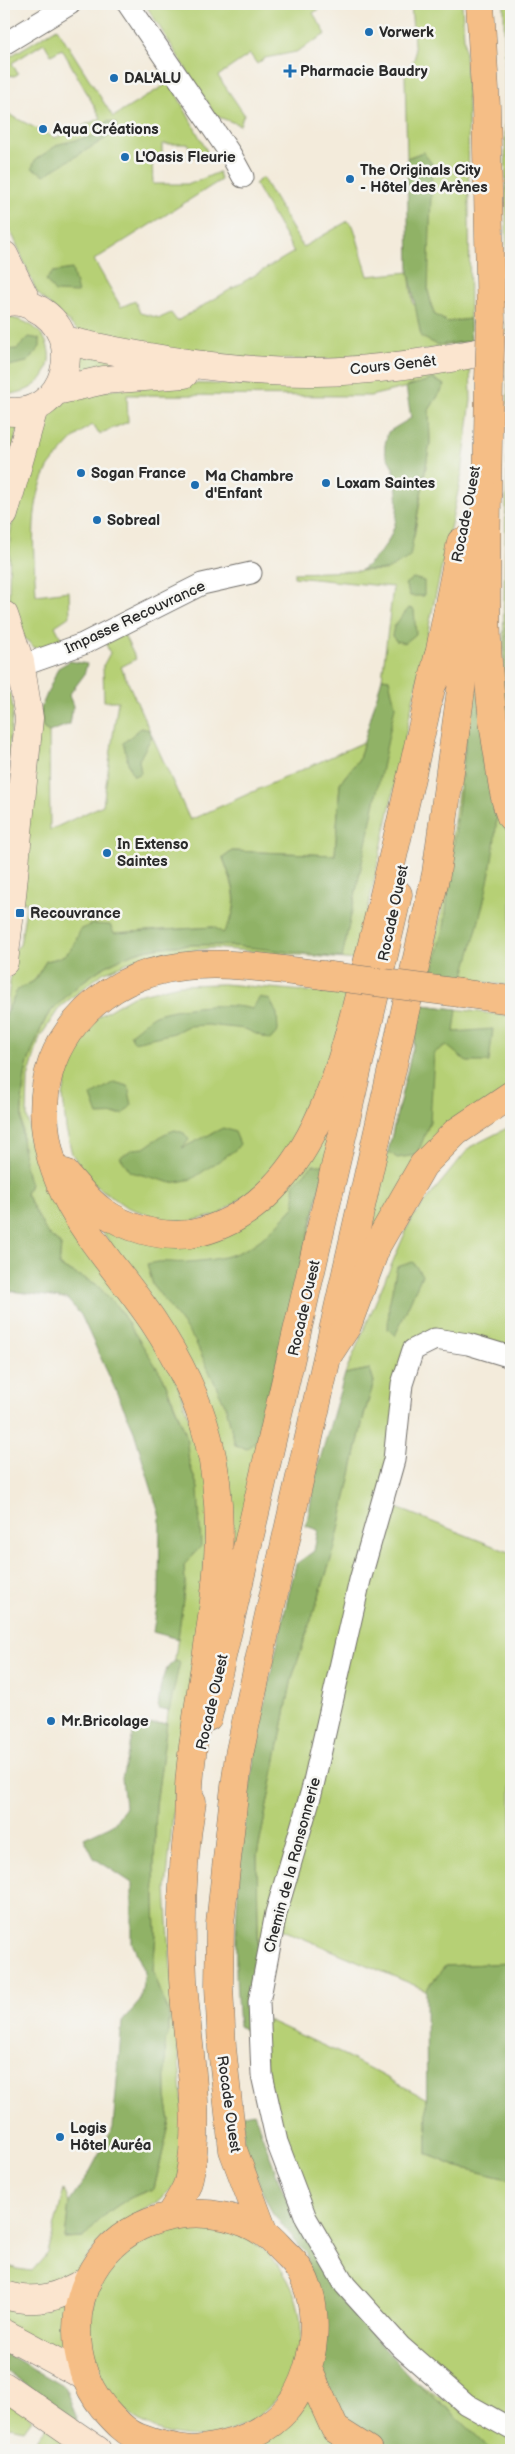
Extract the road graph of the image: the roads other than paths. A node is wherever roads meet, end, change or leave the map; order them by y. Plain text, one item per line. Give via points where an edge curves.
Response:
1 (128, 4) edge
2 (480, 4) edge
3 (57, 7) edge
4 (4, 44) edge
5 (243, 177) dead end
6 (4, 255) edge
7 (16, 304) edge
8 (64, 340) junction
9 (511, 346) edge
10 (273, 370) junction
11 (489, 390) junction
12 (56, 391) junction
13 (34, 408) junction
14 (4, 411) edge
15 (486, 495) junction
16 (4, 514) edge
17 (251, 573) dead end
18 (4, 615) edge
19 (438, 657) junction
20 (12, 664) edge
21 (511, 817) edge
22 (8, 895) edge
23 (4, 962) edge
24 (511, 1000) edge
25 (511, 1095) edge
26 (51, 1157) junction
27 (328, 1355) junction
28 (511, 1356) edge
29 (188, 1825) junction
30 (170, 2215) junction
31 (264, 2233) junction
32 (88, 2280) junction
33 (4, 2295) edge
34 (4, 2333) edge
35 (308, 2369) junction
36 (86, 2377) junction
37 (4, 2386) edge
38 (511, 2429) edge
39 (209, 2449) edge
40 (97, 2450) edge
41 (368, 2450) edge

1 - 5 street
2 - 11 main road, bridge via 492,320
3 - 4 street
6 - 7 main road
7 - 8 main road via 44,312 56,324
8 - 10 main road via 156,359
8 - 12 main road via 67,358 64,375
9 - 10 main road, Cours Genêt via 374,368 316,372
10 - 12 main road via 104,380
11 - 15 main road
11 - 19 main road, Rocade Ouest
12 - 13 main road
13 - 14 main road
13 - 16 main road
15 - 21 main road via 490,693 501,774
15 - 27 main road, Rocade Ouest via 436,874
17 - 20 street, Impasse Recouvrance via 202,584 83,644 32,662
18 - 20 main road
19 - 26 main road via 382,904 332,1088 316,1126 280,1181 242,1215 223,1225 201,1232 160,1234 102,1211
19 - 29 main road, Rocade Ouest via 396,904 210,1712
20 - 22 main road via 29,718
22 - 23 main road
24 - 26 main road, bridge via 220,963 192,965 135,977 103,994 63,1037 51,1066 44,1097 44,1127
25 - 27 main road via 456,1132 423,1165 377,1244 347,1326
26 - 29 main road via 82,1224 152,1320 177,1362 198,1408 214,1470 219,1531 216,1588 190,1775
27 - 31 main road, Rocade Ouest via 239,1755 220,1924 222,2048 233,2150
28 - 38 street, Chemin de la Ransonnerie via 435,1339 413,1350 402,1384 394,1460 360,1580 312,1790 276,1913 259,2002 262,2075 277,2142 306,2218 345,2285 401,2347 466,2404
29 - 30 main road, Rocade Ouest via 182,1929 183,1980 194,2129 188,2183
30 - 31 main road via 203,2213 235,2219
30 - 32 main road via 133,2230 105,2253
31 - 35 main road via 294,2262 310,2292 313,2322
32 - 33 main road via 66,2294 24,2301
32 - 36 main road via 80,2301 77,2351
34 - 36 main road
35 - 39 main road via 282,2415 243,2439
35 - 41 main road via 335,2429
36 - 39 main road via 95,2397 114,2420 138,2438 164,2446
37 - 40 main road

